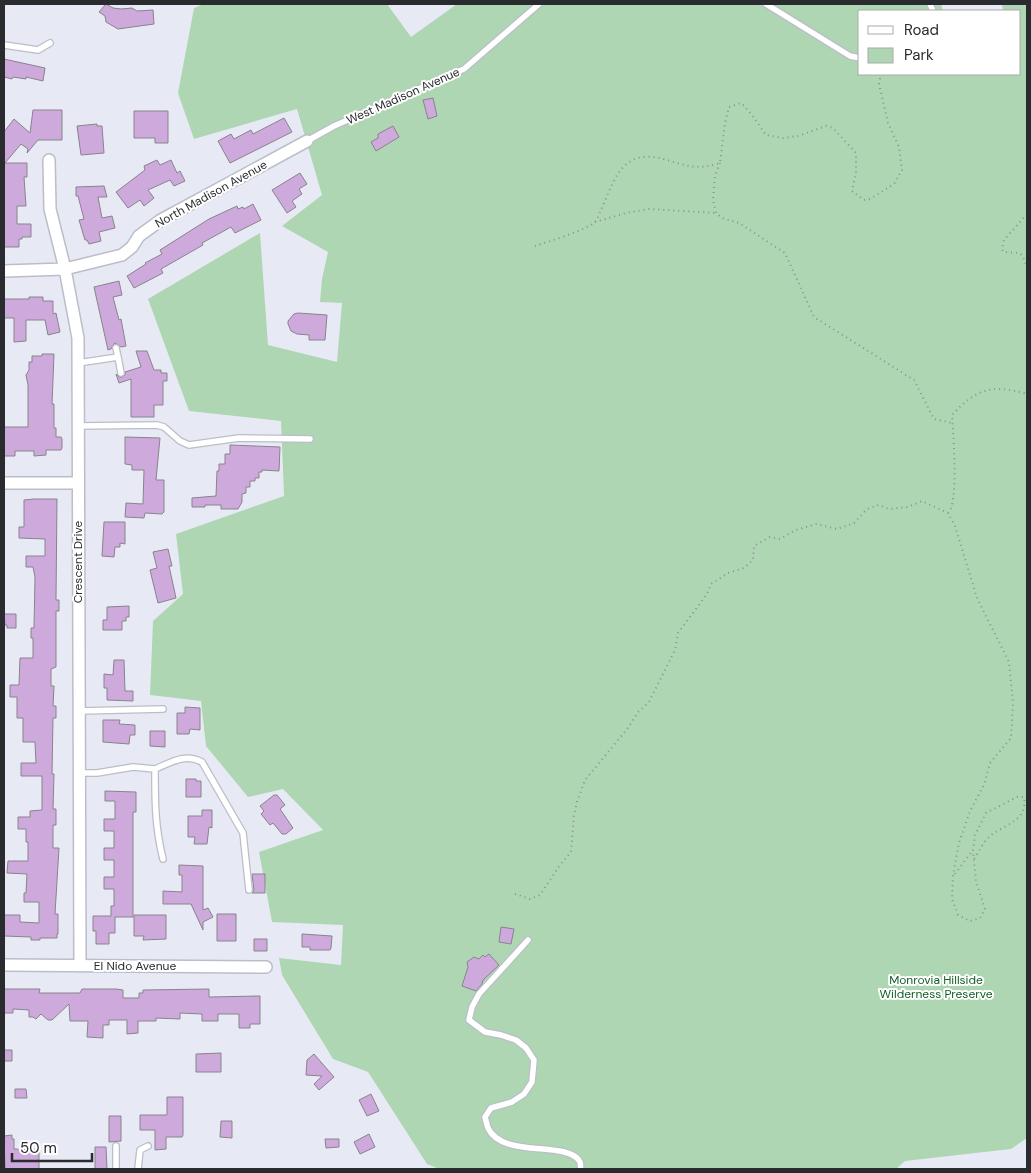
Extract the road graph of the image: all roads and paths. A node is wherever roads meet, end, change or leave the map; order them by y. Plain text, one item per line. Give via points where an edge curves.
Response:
1 (539, 4) edge
2 (766, 4) edge
3 (50, 43) dead end
4 (4, 44) edge
5 (858, 58) edge
6 (881, 75) edge
7 (307, 141) joint
8 (49, 160) dead end
9 (720, 163) junction
10 (716, 213) junction
11 (1027, 214) edge
12 (595, 222) junction
13 (535, 246) dead end
14 (1027, 268) edge
15 (65, 269) junction
16 (4, 271) edge
17 (116, 348) dead end
18 (118, 357) junction
19 (78, 363) junction
20 (121, 373) dead end
21 (1027, 394) edge
22 (952, 423) junction
23 (78, 426) junction
24 (310, 439) dead end
25 (4, 483) edge
26 (78, 483) junction
27 (948, 513) junction
28 (162, 709) dead end
29 (79, 711) junction
30 (155, 769) junction
31 (79, 773) junction
32 (973, 850) junction
33 (163, 859) dead end
34 (974, 859) junction
35 (953, 875) junction
36 (249, 890) dead end
37 (515, 894) dead end
38 (528, 940) dead end
39 (4, 965) edge
40 (80, 966) junction
41 (266, 967) dead end
42 (116, 1146) dead end
43 (148, 1146) dead end
44 (116, 1169) edge
45 (138, 1169) edge
46 (581, 1169) edge

1 - 7 lane, West Madison Avenue via 464,69
2 - 5 lane via 850,56
3 - 4 lane via 38,50
6 - 9 path via 879,84 888,123 899,147 902,170 894,184 884,192 864,200 852,191 856,153 833,128 826,126 783,138 766,135 741,103 729,107
7 - 15 street, North Madison Avenue via 161,220 139,236 122,255
8 - 15 street, Crescent Drive via 50,209
9 - 10 path via 713,200
9 - 12 path via 692,166 642,156 631,161 618,173
10 - 12 path via 649,210
10 - 22 path via 739,223 785,253 814,317 914,380 934,419
11 - 14 path via 1004,240 1002,249 1003,252 1023,255
12 - 13 path
15 - 16 street, North Madison Avenue
15 - 19 street, Crescent Drive via 78,338
17 - 18 lane
18 - 19 lane
18 - 20 lane
19 - 23 street, Crescent Drive
21 - 22 path via 998,388 982,391 960,406 952,415
22 - 27 path via 954,500
23 - 24 lane via 164,427 188,445 238,438
23 - 26 street, Crescent Drive
25 - 26 street
26 - 29 street, Crescent Drive
27 - 35 path via 977,598 1010,662 1013,704 1011,738 990,763 962,835
27 - 37 path via 922,501 908,507 889,509 879,505 867,509 854,523 837,529 816,524 780,539 770,537 754,546 753,560 744,568 711,584 678,633 675,650 649,702 585,780 574,816 571,852 540,895 530,899
28 - 29 lane
29 - 31 street, Crescent Drive
30 - 31 lane via 133,767
30 - 33 lane via 156,827
30 - 36 lane via 193,757 202,762 243,833
31 - 40 street, Crescent Drive
32 - 34 path
32 - 34 path via 975,835 986,813 1017,797 1024,797 1025,804 1015,822 987,838
32 - 35 path
34 - 35 path via 976,882 985,909 980,918 970,921 958,915 952,899
38 - 46 lane via 480,994 469,1020 485,1032 516,1040 534,1060 532,1082 524,1094 512,1102 491,1108 485,1117 488,1130 506,1144 573,1155 580,1161
39 - 40 street, El Nido Avenue
40 - 41 street, El Nido Avenue
42 - 44 lane
43 - 45 lane via 140,1150

